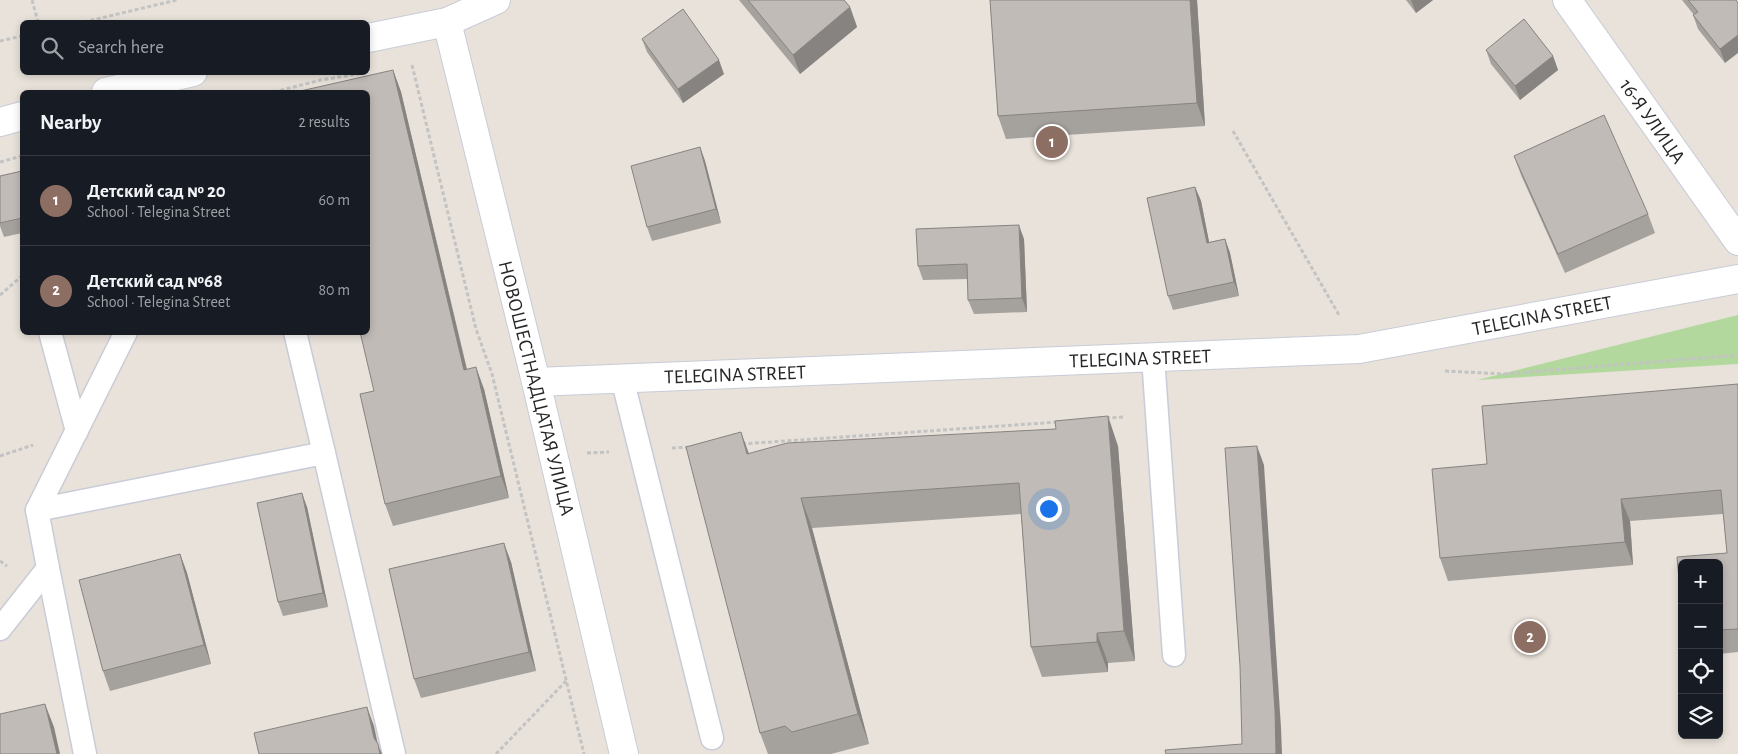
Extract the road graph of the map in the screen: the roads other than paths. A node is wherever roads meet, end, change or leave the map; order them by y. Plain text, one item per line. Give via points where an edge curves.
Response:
1 (496, 0) edge
2 (1567, 0) edge
3 (447, 22) junction
4 (370, 38) edge
5 (181, 75) edge
6 (118, 90) edge
7 (20, 117) edge
8 (0, 122) edge
9 (1738, 241) edge
10 (1738, 279) edge
11 (51, 335) edge
12 (125, 335) edge
13 (296, 335) edge
14 (1153, 357) junction
15 (622, 378) junction
16 (536, 382) junction
17 (77, 432) junction
18 (324, 453) junction
19 (37, 510) junction
20 (48, 568) junction
21 (0, 629) edge
22 (1174, 655) dead end
23 (712, 738) dead end
24 (85, 754) edge
25 (394, 754) edge
26 (624, 754) edge

1 - 3 street
2 - 9 street, 16-Я УЛИЦА
3 - 4 street
3 - 16 street, НОВОШЕСТНАДЦАТАЯ УЛИЦА
5 - 6 street
7 - 8 street
10 - 14 street, TELEGINA STREET via 1359,349
11 - 17 lane
12 - 17 lane
13 - 18 lane
14 - 15 street, TELEGINA STREET
14 - 22 lane
15 - 16 street, TELEGINA STREET
15 - 23 lane
16 - 26 street, НОВОШЕСТНАДЦАТАЯ УЛИЦА
17 - 19 lane
18 - 19 lane
18 - 25 lane
19 - 20 lane
20 - 21 lane
20 - 24 lane

